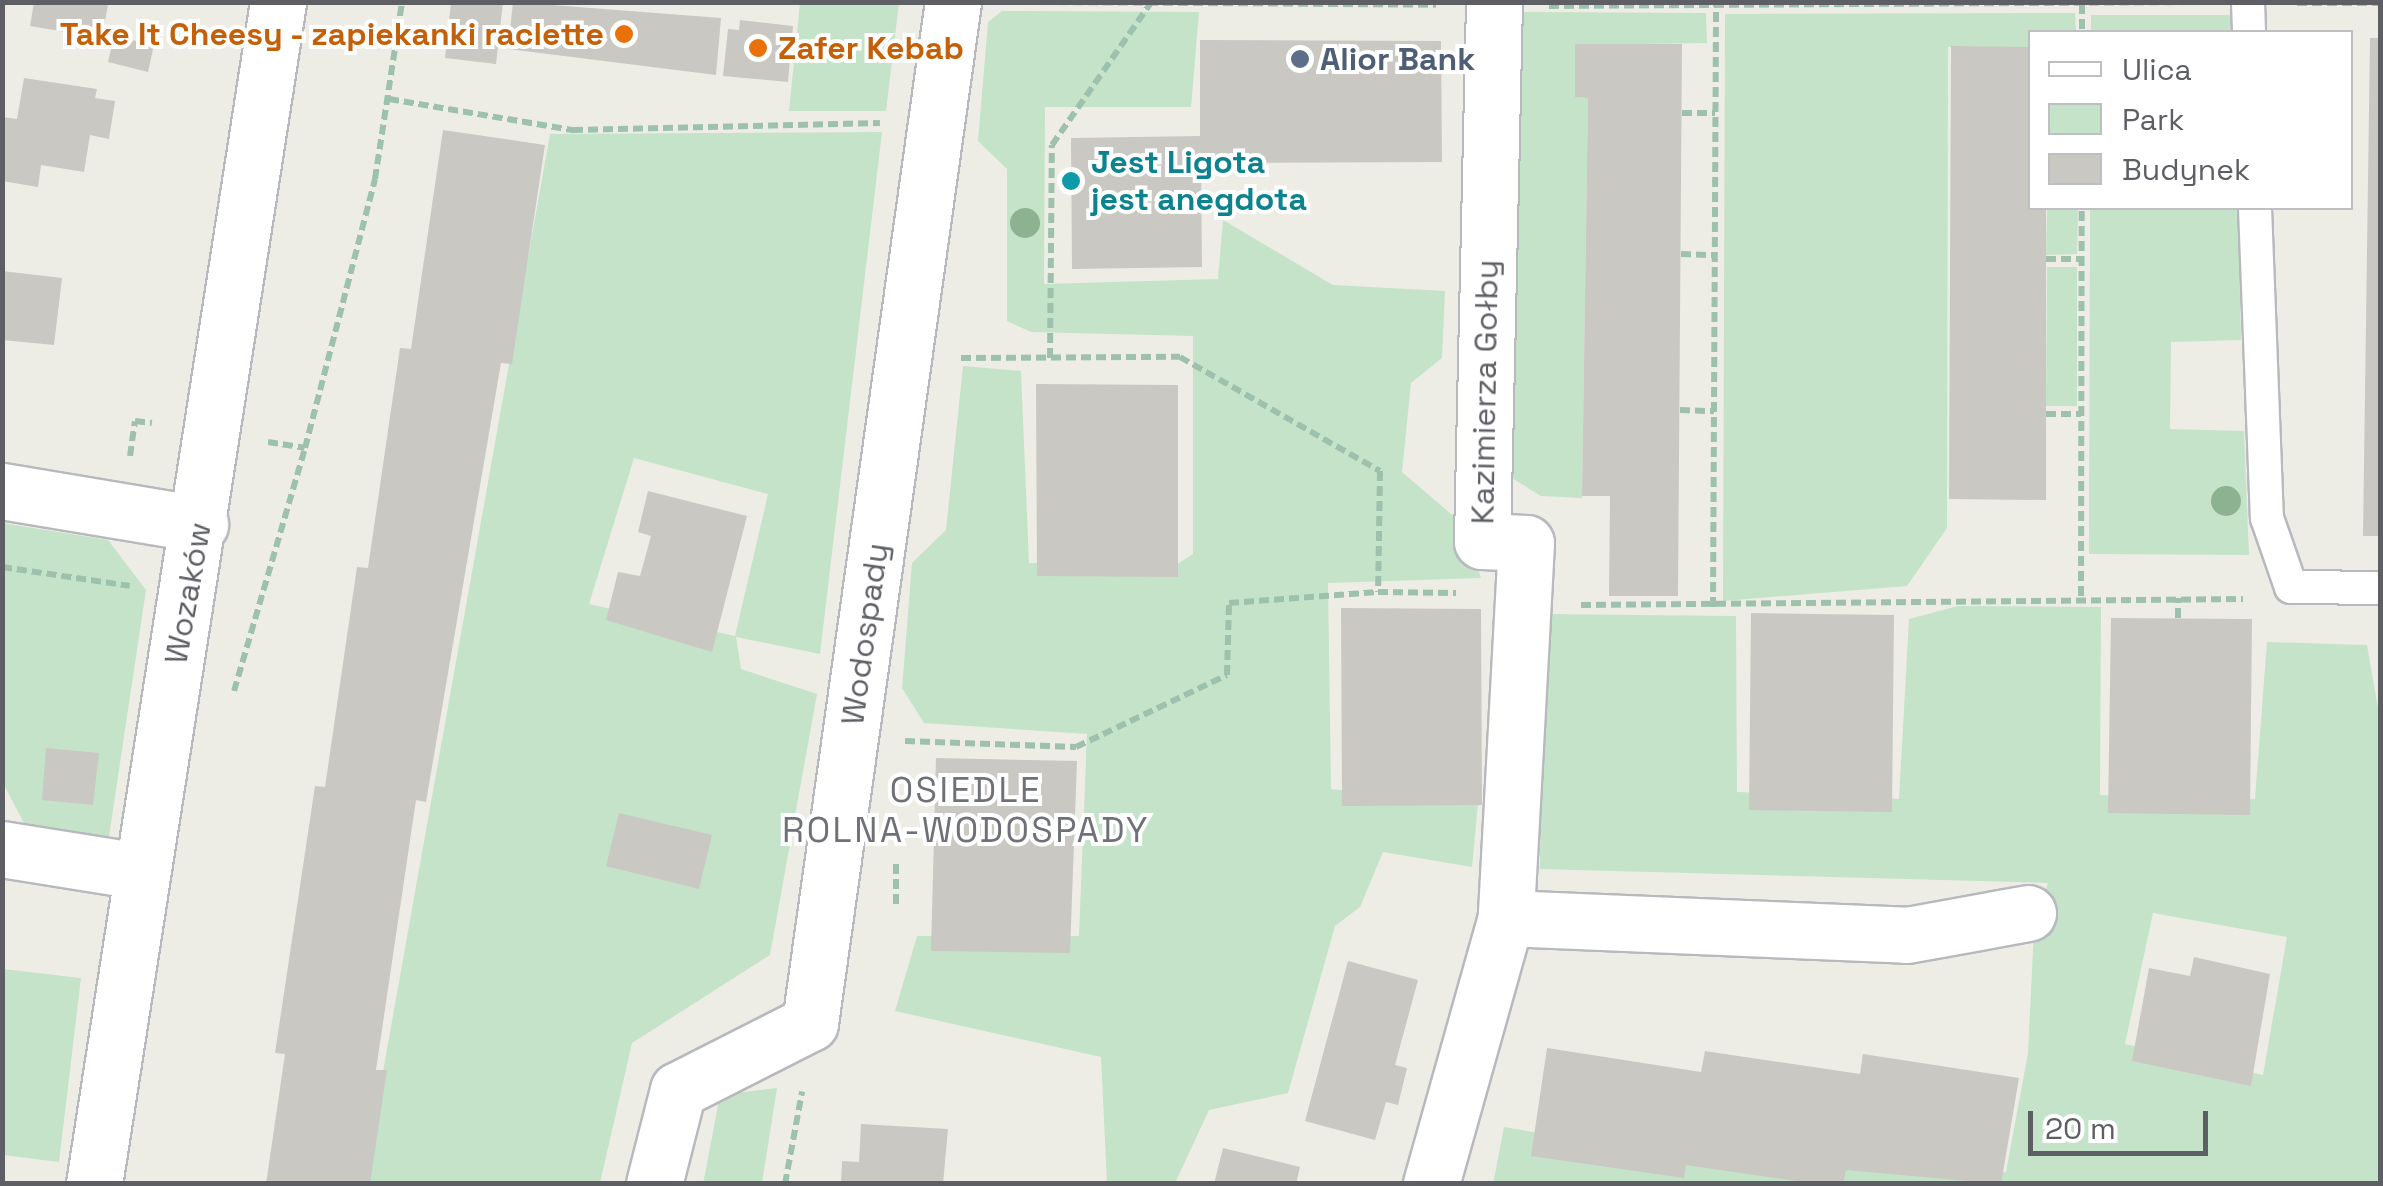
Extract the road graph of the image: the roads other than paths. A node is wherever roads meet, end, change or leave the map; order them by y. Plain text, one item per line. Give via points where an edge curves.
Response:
1 (278, 2) edge
2 (953, 2) edge
3 (2248, 2) edge
4 (1494, 4) edge
5 (2249, 30) edge
6 (2255, 210) edge
7 (2, 492) edge
8 (200, 524) junction
9 (2380, 588) edge
10 (2, 848) edge
11 (140, 871) junction
12 (2028, 913) dead end
13 (1506, 918) junction
14 (94, 1184) edge
15 (654, 1184) edge
16 (1431, 1184) edge

1 - 8 street, Wozaków
2 - 15 street, Wodospady via 810,1022 678,1090
3 - 5 lane
4 - 13 street, Kazimierza Gołby via 1482,541 1526,543
6 - 9 lane via 2266,518 2291,587
7 - 8 street
8 - 11 street, Wozaków
10 - 11 street
11 - 14 street, Wozaków
12 - 13 street via 1908,935
13 - 16 street, Kazimierza Gołby

